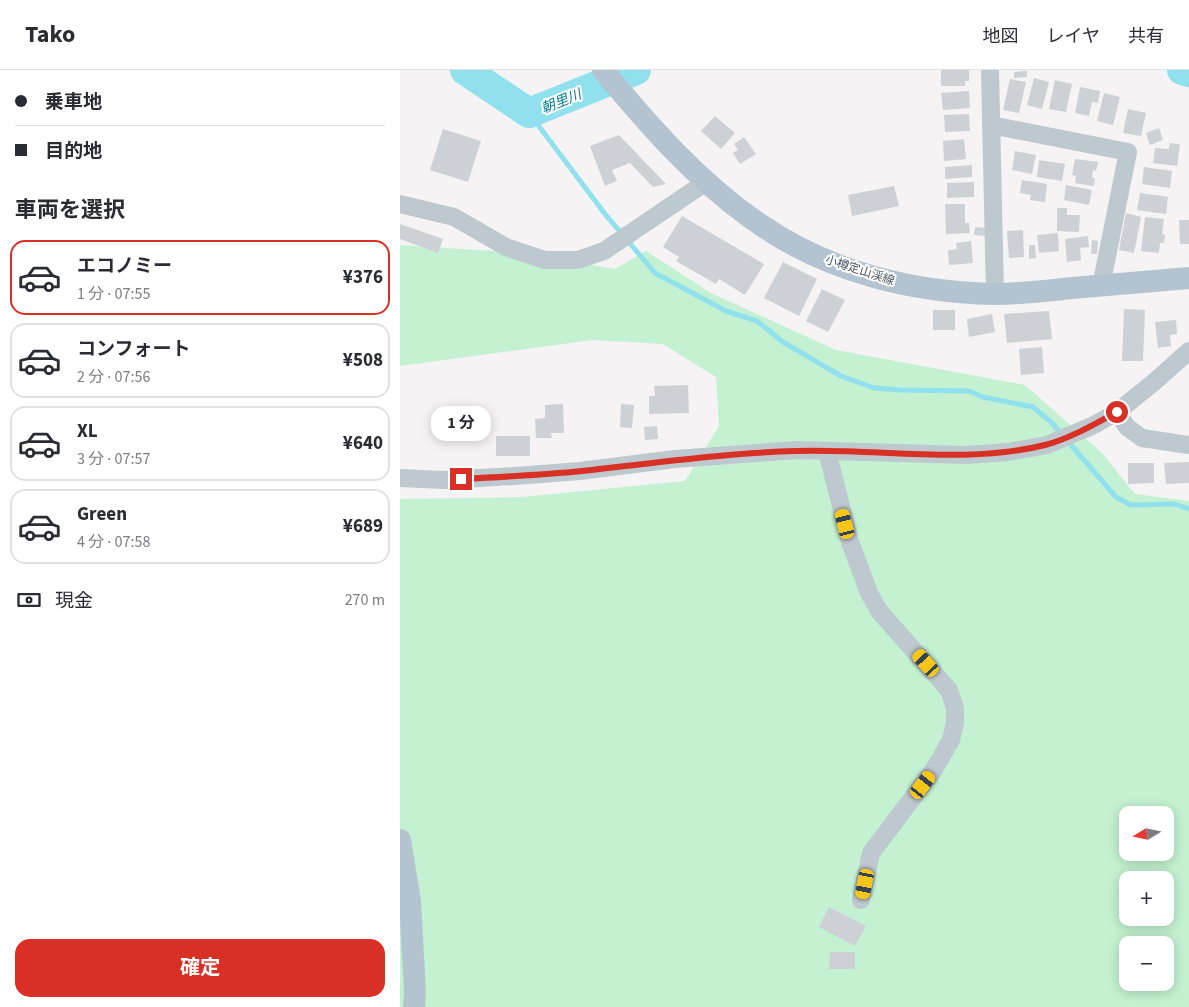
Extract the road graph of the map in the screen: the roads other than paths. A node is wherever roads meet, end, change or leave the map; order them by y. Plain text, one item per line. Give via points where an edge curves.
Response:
1 (603, 70) edge
2 (990, 71) edge
3 (991, 125) junction
4 (706, 182) junction
5 (400, 204) edge
6 (1189, 278) edge
7 (1101, 286) junction
8 (995, 294) junction
9 (1189, 351) edge
10 (1117, 412) junction
11 (1189, 445) edge
12 (827, 451) junction
13 (400, 478) edge
14 (400, 840) edge
15 (862, 900) dead end
16 (414, 1007) edge

1 - 4 main road, 小樽定山渓線 via 637,111
2 - 3 street
3 - 7 street via 1128,152
3 - 8 street
4 - 5 street via 604,251 578,260 544,260 506,247 454,216
4 - 8 main road, 小樽定山渓線 via 762,226 818,257 856,272 922,288
6 - 7 main road, 小樽定山渓線
7 - 8 main road, 小樽定山渓線
9 - 10 street
10 - 11 street via 1127,427 1142,438
10 - 12 street via 1047,444 1008,452 966,455
12 - 13 street via 797,450 675,459 515,476 444,480
12 - 15 street via 850,542 869,594 879,611 949,690 955,708 956,723 951,740 933,771 871,853
14 - 16 main road via 410,901

